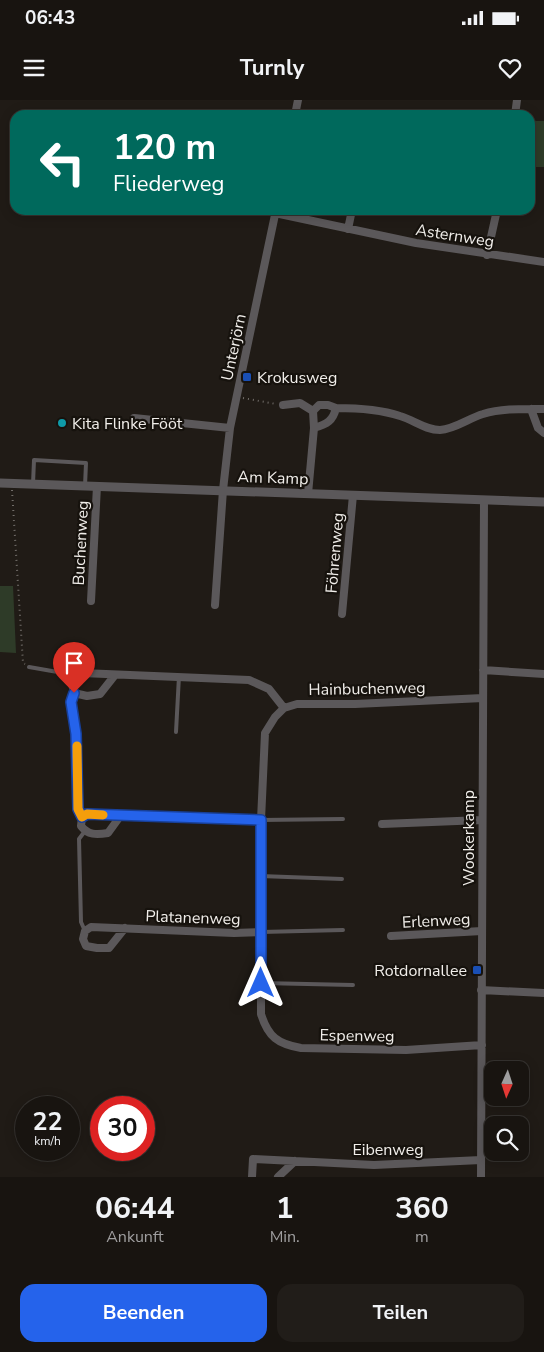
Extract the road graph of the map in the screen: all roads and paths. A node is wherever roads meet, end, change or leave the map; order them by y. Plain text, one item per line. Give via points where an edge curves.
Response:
1 (274, 215) edge
2 (288, 215) edge
3 (351, 215) edge
4 (496, 215) edge
5 (348, 229) junction
6 (487, 255) junction
7 (544, 262) edge
8 (237, 396) junction
9 (283, 406) joint
10 (336, 408) junction
11 (531, 409) junction
12 (544, 409) edge
13 (313, 411) junction
14 (134, 418) dead end
15 (230, 428) junction
16 (314, 428) junction
17 (544, 432) edge
18 (0, 483) edge
19 (12, 483) junction
20 (33, 484) junction
21 (85, 486) junction
22 (97, 486) junction
23 (223, 490) junction
24 (308, 494) junction
25 (353, 495) junction
26 (484, 500) junction
27 (544, 502) edge
28 (91, 601) dead end
29 (215, 605) dead end
30 (342, 614) dead end
31 (29, 667) joint
32 (483, 670) junction
33 (544, 674) edge
34 (115, 675) junction
35 (179, 676) junction
36 (76, 678) junction
37 (74, 693) junction
38 (483, 698) junction
39 (284, 708) junction
40 (176, 732) dead end
41 (121, 815) junction
42 (82, 817) junction
43 (343, 819) dead end
44 (261, 820) junction
45 (482, 820) junction
46 (382, 824) dead end
47 (85, 831) junction
48 (260, 876) junction
49 (342, 879) dead end
50 (125, 928) junction
51 (343, 930) dead end
52 (84, 931) junction
53 (482, 931) junction
54 (261, 932) junction
55 (392, 936) dead end
56 (261, 983) junction
57 (353, 986) dead end
58 (481, 990) junction
59 (544, 993) edge
60 (482, 1045) junction
61 (294, 1160) junction
62 (481, 1160) junction
63 (252, 1177) edge
64 (278, 1177) edge
65 (481, 1177) edge

1 - 8 street, Unterjörn
2 - 5 street, Asternweg
3 - 5 street
4 - 6 street
5 - 6 street, Asternweg
6 - 7 street, Asternweg
8 - 9 path
8 - 15 street, Unterjörn
9 - 13 street via 300,403
10 - 11 street via 372,408 439,430 483,414
10 - 13 street via 319,405
10 - 16 street via 333,419
11 - 12 street
11 - 17 street via 538,428
13 - 16 street
14 - 15 street
15 - 23 street, Unterjörn
16 - 24 street
18 - 19 street, Am Kamp
19 - 20 street, Am Kamp
19 - 31 path via 23,663
20 - 21 street, Am Kamp
20 - 21 lane via 34,460 86,463
21 - 22 street, Am Kamp
22 - 23 street, Am Kamp
22 - 28 street, Buchenweg
23 - 24 street, Am Kamp
23 - 29 street, Unterjörn
24 - 25 street, Am Kamp
25 - 26 street, Am Kamp
25 - 30 street, Föhrenweg
26 - 27 street, Am Kamp
26 - 32 street, Wookerkamp
31 - 36 lane
32 - 33 street
32 - 38 street, Wookerkamp
34 - 35 street
34 - 36 street via 82,673
34 - 37 street via 100,694 86,696
35 - 39 street via 249,680 269,690
35 - 40 lane
36 - 37 street via 72,684
37 - 42 lane via 71,702 76,734 78,809
38 - 39 street, Hainbuchenweg via 297,704
38 - 45 street, Wookerkamp
39 - 44 street, Espenweg via 265,733
41 - 42 street via 87,814
41 - 44 street
41 - 47 street via 108,833 96,835
42 - 47 street via 81,826
43 - 44 lane
44 - 48 street, Espenweg
45 - 46 street
45 - 53 street, Wookerkamp
47 - 52 lane via 80,839 81,922
48 - 49 lane
48 - 54 street, Espenweg
50 - 52 street, Platanenweg
50 - 52 street, Platanenweg via 109,948 86,946
50 - 54 street, Platanenweg
51 - 54 lane
53 - 55 street, Erlenweg
53 - 58 street, Wookerkamp
54 - 56 street, Espenweg
56 - 57 lane
56 - 60 street, Espenweg via 260,1014 264,1026 278,1041 288,1046 406,1050
58 - 59 street
58 - 60 street, Wookerkamp
60 - 62 street, Wookerkamp
61 - 62 street, Eibenweg via 374,1164
61 - 63 street, Eibenweg via 253,1159
61 - 64 street
62 - 65 street, Wookerkamp

